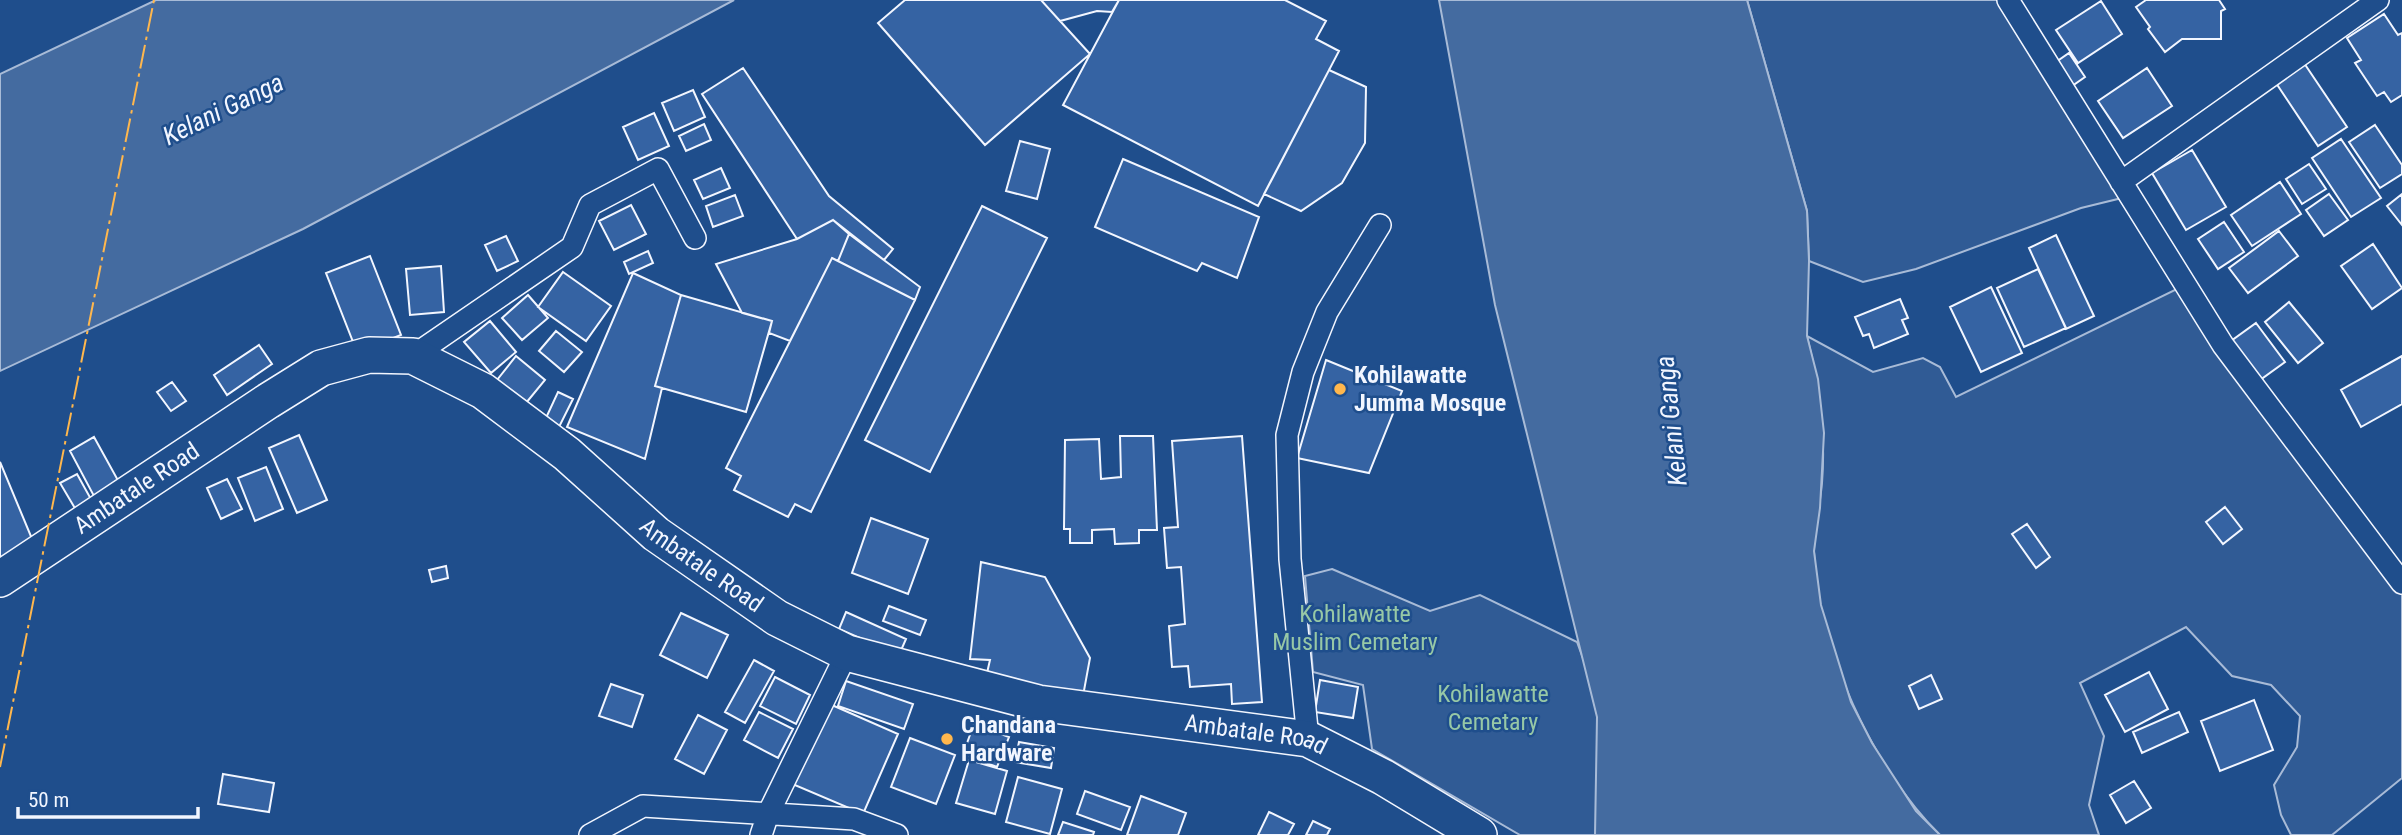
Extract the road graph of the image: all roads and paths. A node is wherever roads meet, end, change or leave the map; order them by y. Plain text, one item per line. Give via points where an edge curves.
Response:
1 (2008, 0) edge
2 (2378, 0) edge
3 (2122, 182) junction
4 (1380, 225) dead end
5 (695, 238) dead end
6 (412, 356) junction
7 (0, 579) edge
8 (2402, 583) edge
9 (846, 653) junction
10 (1308, 739) junction
11 (768, 814) junction
12 (1469, 832) edge
13 (590, 835) edge
14 (761, 835) edge
15 (897, 835) edge

1 - 3 street
2 - 3 street
3 - 8 street via 2223,345
4 - 10 street via 1327,312 1303,372 1287,435 1290,559
5 - 6 street via 658,169 590,205 572,247
6 - 7 main road, Ambatale Road via 369,355 321,368
6 - 9 main road, Ambatale Road via 483,391 566,454 656,534 777,618
9 - 10 main road, Ambatale Road via 1038,703
9 - 11 street
10 - 12 main road, Ambatale Road via 1383,777
11 - 13 street via 643,806
11 - 14 street
11 - 15 street via 854,819

